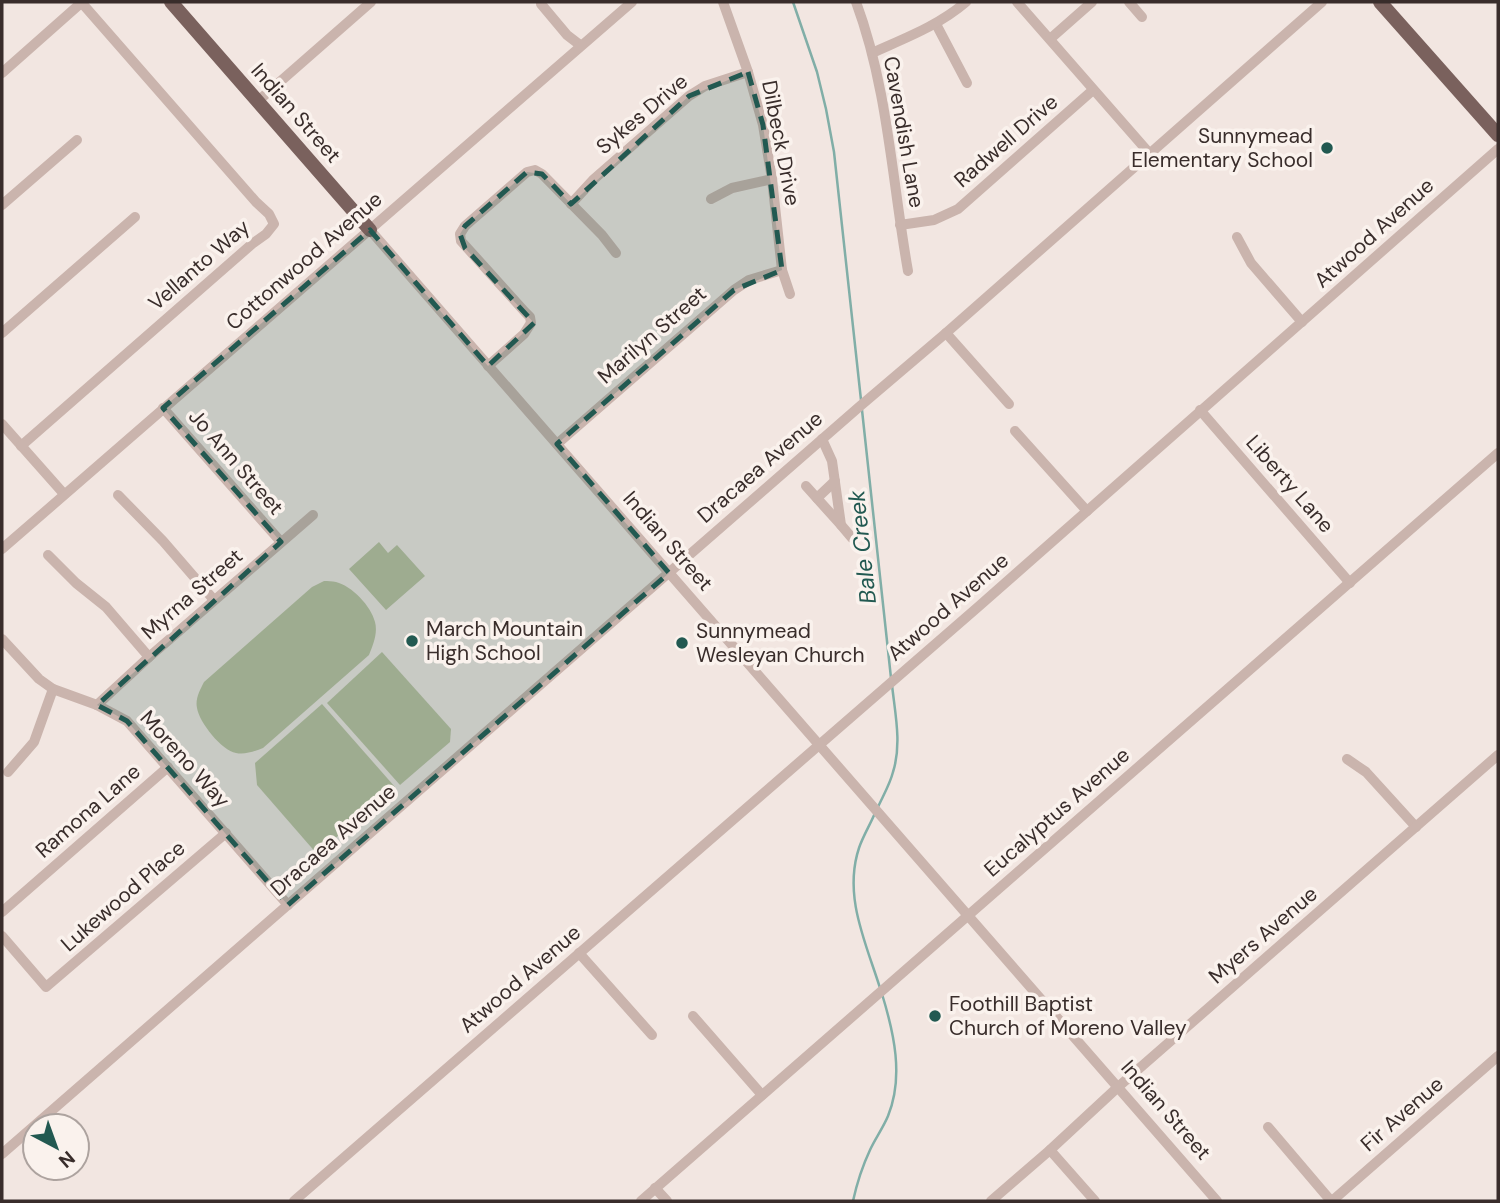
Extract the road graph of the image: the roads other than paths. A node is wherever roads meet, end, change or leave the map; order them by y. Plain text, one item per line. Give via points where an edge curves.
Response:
1 (81, 2) edge
2 (171, 2) edge
3 (370, 2) edge
4 (541, 2) edge
5 (632, 2) edge
6 (723, 2) edge
7 (856, 2) edge
8 (966, 2) edge
9 (1017, 2) edge
10 (1092, 2) edge
11 (1129, 2) edge
12 (1322, 2) edge
13 (1380, 2) edge
14 (1142, 17) dead end
15 (936, 24) junction
16 (1050, 39) junction
17 (580, 46) junction
18 (872, 53) junction
19 (748, 72) junction
20 (2, 73) edge
21 (967, 82) dead end
22 (1093, 90) junction
23 (258, 101) junction
24 (1498, 135) edge
25 (77, 140) dead end
26 (1498, 149) edge
27 (1150, 154) junction
28 (772, 179) junction
29 (711, 199) dead end
30 (571, 204) junction
31 (2, 205) edge
32 (135, 217) dead end
33 (900, 225) junction
34 (370, 230) junction
35 (1237, 237) dead end
36 (616, 253) dead end
37 (782, 270) junction
38 (908, 271) dead end
39 (790, 294) dead end
40 (1302, 323) junction
41 (2, 333) edge
42 (946, 333) junction
43 (488, 366) junction
44 (1009, 404) dead end
45 (163, 408) junction
46 (1200, 411) junction
47 (2, 424) edge
48 (1014, 431) dead end
49 (822, 439) junction
50 (557, 444) junction
51 (21, 446) junction
52 (1498, 453) edge
53 (835, 481) junction
54 (806, 485) dead end
55 (64, 494) junction
56 (117, 495) dead end
57 (817, 498) junction
58 (1087, 511) junction
59 (313, 514) dead end
60 (841, 525) junction
61 (852, 538) dead end
62 (281, 541) junction
63 (2, 549) edge
64 (48, 555) dead end
65 (668, 573) junction
66 (1350, 583) junction
67 (214, 600) junction
68 (2, 639) edge
69 (149, 657) junction
70 (53, 689) junction
71 (97, 705) junction
72 (819, 744) junction
73 (1498, 755) edge
74 (1346, 759) dead end
75 (168, 767) junction
76 (8, 772) dead end
77 (1416, 827) junction
78 (226, 833) junction
79 (288, 905) junction
80 (2, 912) edge
81 (968, 915) junction
82 (2, 936) edge
83 (579, 953) junction
84 (693, 1016) dead end
85 (652, 1035) dead end
86 (1498, 1056) edge
87 (1118, 1087) junction
88 (762, 1095) junction
89 (1268, 1127) dead end
90 (1050, 1150) junction
91 (2, 1154) edge
92 (655, 1188) junction
93 (294, 1201) edge
94 (641, 1201) edge
95 (667, 1201) edge
96 (991, 1201) edge
97 (1095, 1201) edge
98 (1217, 1201) edge
99 (1331, 1201) edge

1 - 20 street
1 - 51 street, Vellanto Way via 274,224
2 - 23 main road, Indian Street
3 - 23 street
4 - 17 street
5 - 17 street, Cottonwood Avenue
6 - 19 street, Dilbeck Drive
7 - 18 street, Cavendish Lane
8 - 15 street
9 - 16 street
10 - 16 street
11 - 14 street
12 - 27 street, Dracaea Avenue
13 - 24 main road
15 - 18 street
15 - 21 street
16 - 22 street
17 - 34 street, Cottonwood Avenue
18 - 33 street, Cavendish Lane via 891,145
19 - 28 street, Dilbeck Drive
19 - 30 street, Sykes Drive via 689,96
22 - 27 street
22 - 33 street, Radwell Drive via 958,209 934,220
23 - 34 main road, Indian Street
25 - 31 street
26 - 40 street, Atwood Avenue
27 - 42 street, Dracaea Avenue
28 - 29 street via 732,188
28 - 37 street, Dilbeck Drive
30 - 36 street
30 - 43 street via 542,174 527,172 460,234 466,248 530,317 524,334
32 - 41 street
33 - 38 street, Cavendish Lane
34 - 43 street, Indian Street
34 - 45 street, Cottonwood Avenue
35 - 40 street via 1251,263
37 - 39 street, Dilbeck Drive
37 - 50 street, Marilyn Street via 734,290
40 - 46 street, Atwood Avenue
42 - 44 street
42 - 49 street, Dracaea Avenue
43 - 50 street, Indian Street
45 - 55 street, Cottonwood Avenue
45 - 62 street, Jo Ann Street
46 - 58 street, Atwood Avenue
46 - 66 street, Liberty Lane
47 - 51 street
48 - 58 street
49 - 53 street
49 - 65 street, Dracaea Avenue
50 - 65 street, Indian Street
51 - 55 street
52 - 66 street, Eucalyptus Avenue
53 - 57 street
53 - 60 street
54 - 57 street
55 - 63 street, Cottonwood Avenue
56 - 67 street
57 - 60 street
58 - 72 street, Atwood Avenue
59 - 62 street, Myrna Street
60 - 61 street
62 - 67 street, Myrna Street
64 - 69 street via 106,607
65 - 72 street, Indian Street
65 - 79 street, Dracaea Avenue
66 - 81 street, Eucalyptus Avenue
67 - 69 street, Myrna Street
68 - 70 street, Moreno Way
69 - 71 street, Myrna Street
70 - 71 street, Moreno Way
70 - 76 street via 34,742
71 - 75 street, Moreno Way via 127,721
72 - 81 street, Indian Street
72 - 83 street, Atwood Avenue
73 - 77 street, Myers Avenue
74 - 77 street via 1366,772
75 - 78 street, Moreno Way
75 - 80 street, Ramona Lane
77 - 87 street, Myers Avenue
78 - 79 street, Moreno Way
78 - 82 street, Lukewood Place via 46,987
79 - 91 street, Dracaea Avenue
81 - 87 street, Indian Street
81 - 88 street, Eucalyptus Avenue
83 - 85 street
83 - 93 street, Atwood Avenue
84 - 88 street
86 - 99 street, Fir Avenue
87 - 90 street, Myers Avenue
87 - 98 street, Indian Street
88 - 92 street, Eucalyptus Avenue
89 - 99 street
90 - 96 street, Myers Avenue
90 - 97 street
92 - 94 street, Eucalyptus Avenue
92 - 95 street

